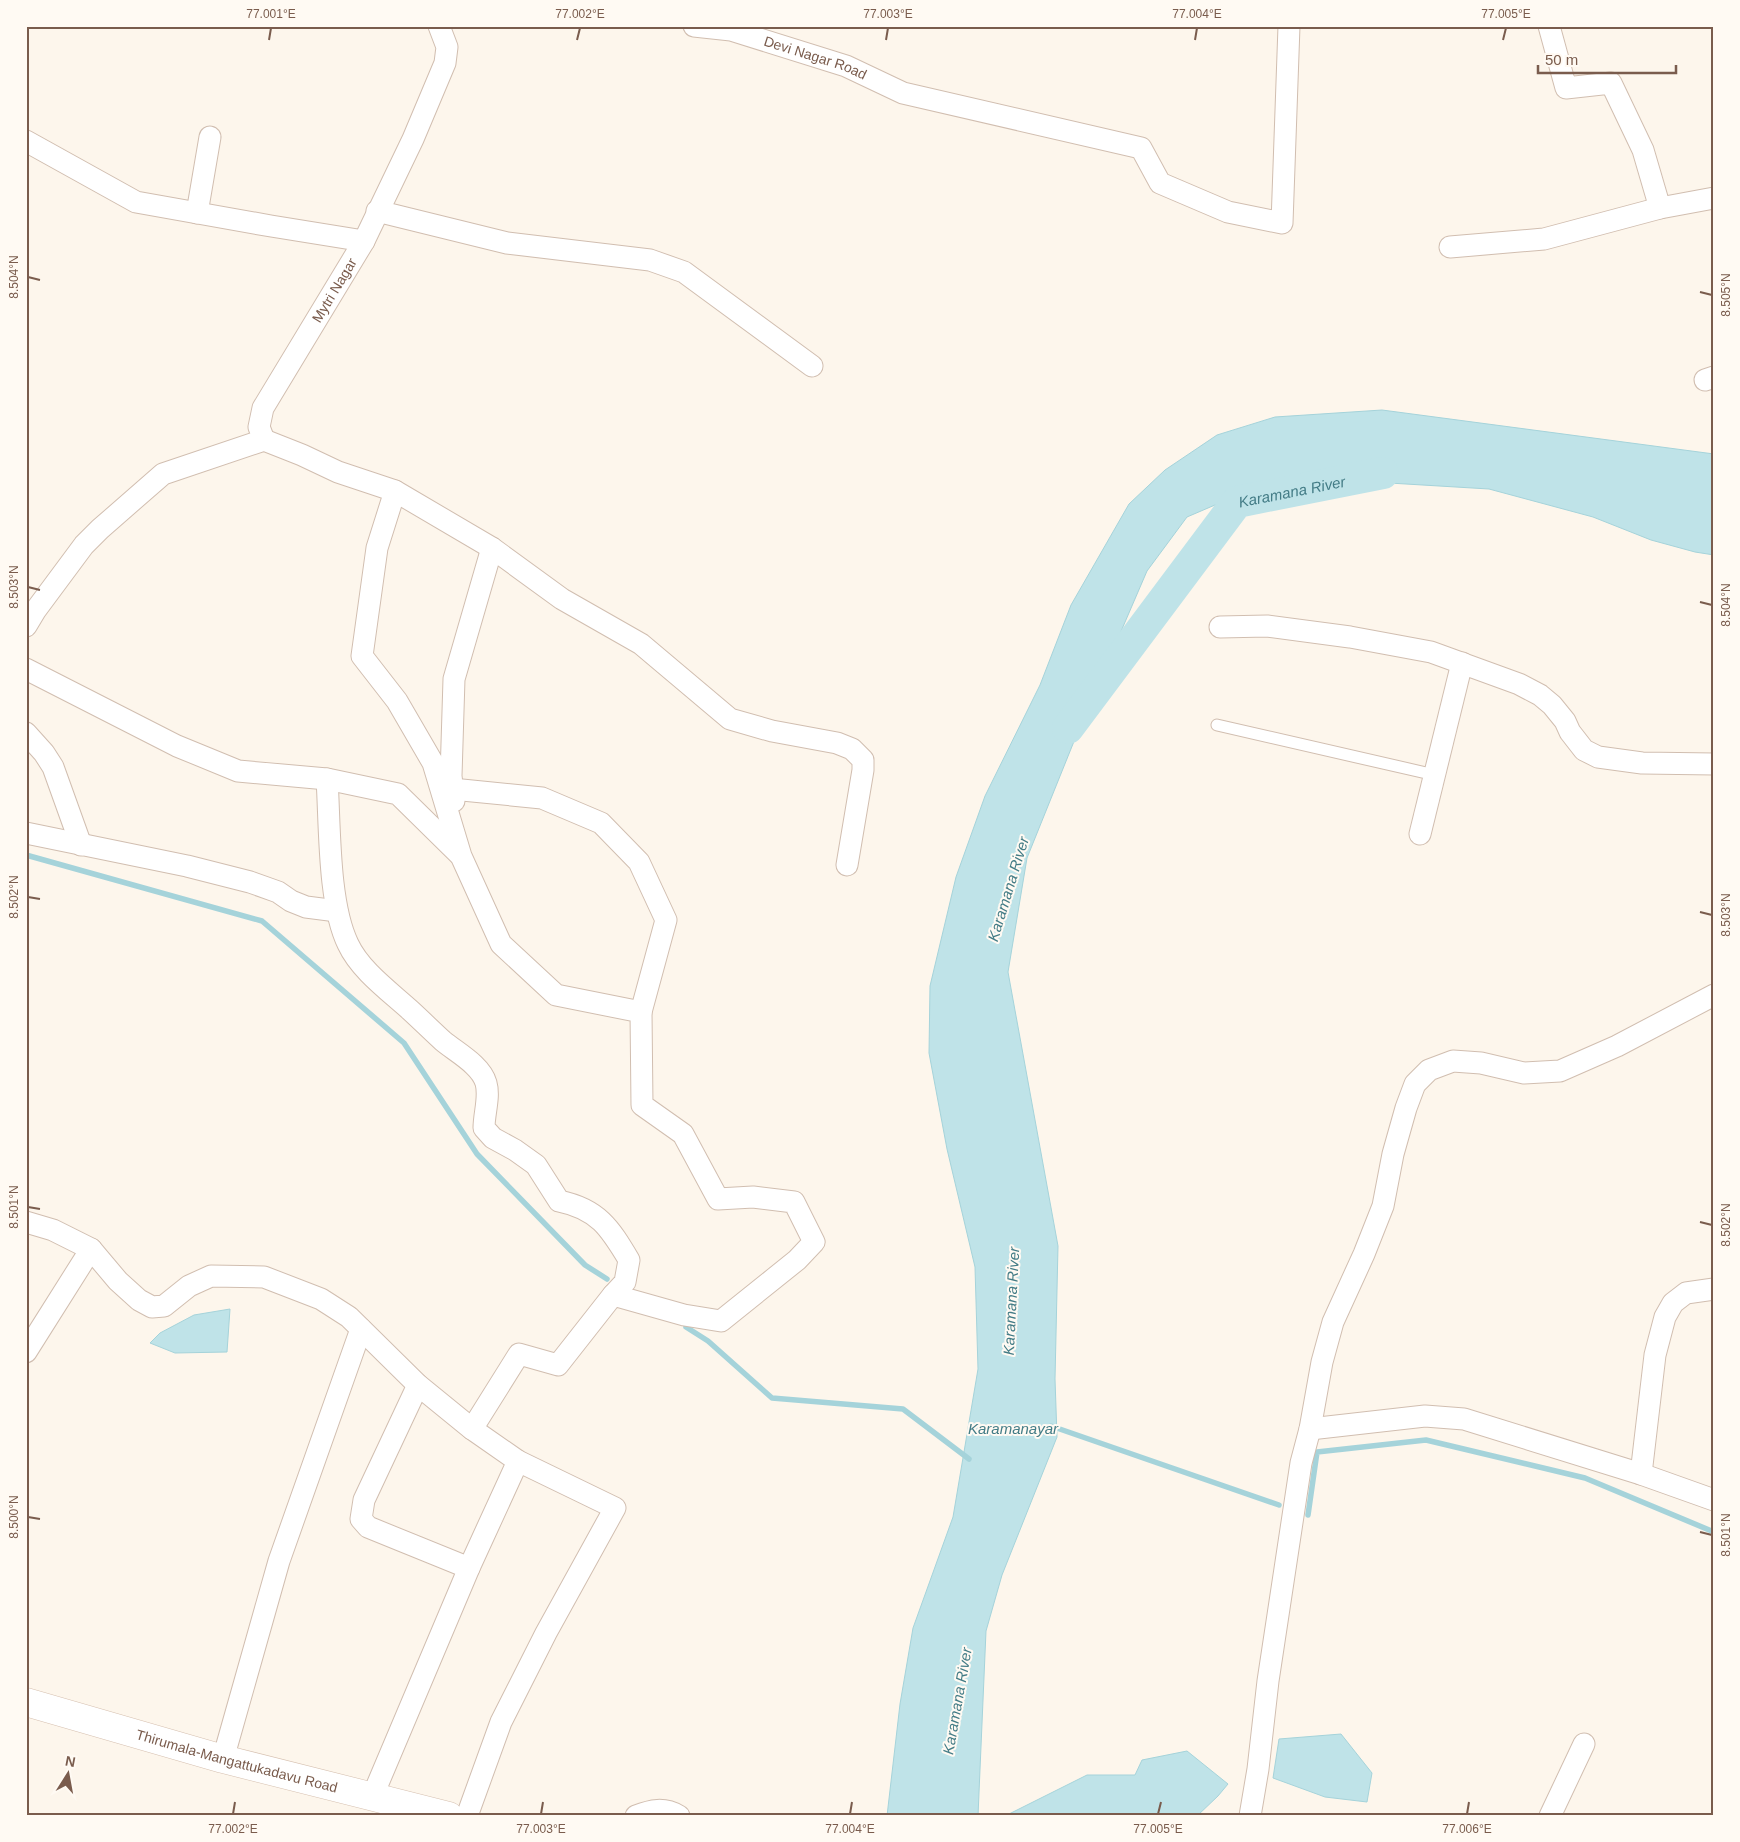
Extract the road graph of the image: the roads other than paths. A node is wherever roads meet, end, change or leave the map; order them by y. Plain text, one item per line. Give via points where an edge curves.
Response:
1 (439, 26) edge
2 (694, 26) edge
3 (1289, 26) edge
4 (1549, 26) edge
5 (210, 137) dead end
6 (26, 141) edge
7 (1714, 198) edge
8 (1660, 208) junction
9 (377, 211) junction
10 (197, 213) junction
11 (364, 241) junction
12 (1450, 247) dead end
13 (812, 366) dead end
14 (264, 440) junction
15 (395, 491) junction
16 (492, 548) junction
17 (26, 626) edge
18 (1220, 627) dead end
19 (1462, 663) junction
20 (26, 669) edge
21 (1217, 725) dead end
22 (26, 733) edge
23 (1714, 764) edge
24 (1434, 775) junction
25 (327, 779) junction
26 (452, 789) junction
27 (26, 833) edge
28 (1420, 834) dead end
29 (81, 844) junction
30 (461, 856) junction
31 (847, 865) dead end
32 (337, 911) junction
33 (1714, 995) edge
34 (641, 1012) junction
35 (26, 1222) edge
36 (91, 1249) junction
37 (1714, 1289) edge
38 (613, 1295) junction
39 (361, 1329) junction
40 (26, 1352) edge
41 (418, 1385) junction
42 (1310, 1429) junction
43 (472, 1430) junction
44 (518, 1461) junction
45 (1641, 1474) junction
46 (1714, 1500) edge
47 (469, 1568) junction
48 (26, 1702) edge
49 (1584, 1744) dead end
50 (223, 1759) junction
51 (373, 1796) junction
52 (448, 1816) edge
53 (467, 1816) edge
54 (636, 1816) edge
55 (679, 1816) edge
56 (1250, 1816) edge
57 (1550, 1816) edge

1 - 9 street, Mytri Nagar via 448,47 445,63 414,139
2 - 3 street, Devi Nagar Road via 730,30 846,66 903,93 1141,148 1160,183 1228,212 1282,223
4 - 8 street via 1566,88 1611,83 1643,150
5 - 10 street
6 - 10 street via 136,202
7 - 8 street
8 - 12 street via 1544,239
9 - 11 street, Mytri Nagar
9 - 13 street via 507,243 650,260 676,269
10 - 11 street
11 - 14 street, Mytri Nagar via 263,408 259,427
14 - 15 street via 338,472
14 - 17 street via 163,474 84,545
15 - 16 street
15 - 30 street via 377,548 362,656 397,701 433,763
16 - 26 street via 454,679
16 - 31 street via 562,599 641,644 730,719 852,749 863,760 863,770
18 - 19 street via 1267,626 1350,637 1431,652
19 - 23 street via 1540,695 1565,721 1584,750 1598,757 1642,763
19 - 24 street
20 - 25 street via 177,746 238,771
21 - 24 lane
22 - 29 street via 44,753 52,768
24 - 28 street
25 - 30 street via 398,794
25 - 32 street
26 - 30 street
26 - 34 street via 542,798 601,823 639,862 666,920
27 - 29 street
29 - 32 street via 241,880 278,892 306,907
30 - 34 street via 501,944 556,995
32 - 38 street via 348,944 372,977 470,1060 486,1081 488,1098 484,1128 493,1138 536,1165 559,1201 592,1212 619,1243 629,1260 625,1282
33 - 42 street via 1617,1046 1560,1071 1524,1073 1454,1060 1430,1070 1415,1084 1393,1154 1383,1206 1333,1322
34 - 38 street via 642,1105 683,1134 718,1199 753,1197 794,1202 814,1242 797,1260 721,1321 684,1315
35 - 36 street via 53,1230
36 - 39 street via 118,1281 152,1308 164,1306 189,1286 211,1276 264,1278 321,1299
36 - 40 street
37 - 45 street via 1686,1293 1673,1303 1665,1317 1655,1355
38 - 43 street via 558,1365 519,1354
39 - 41 street
39 - 50 street via 279,1561
41 - 43 street
41 - 47 street via 364,1500 361,1519 368,1527
42 - 45 street via 1425,1416 1464,1419
42 - 56 street via 1301,1463
43 - 44 street
44 - 47 street
44 - 53 street via 615,1508 501,1722
45 - 46 street
47 - 51 street
48 - 50 main road, Thirumala-Mangattukadavu Road
49 - 57 street
50 - 51 main road, Thirumala-Mangattukadavu Road
51 - 52 main road, Thirumala-Mangattukadavu Road
54 - 55 street via 652,1809 671,1811

